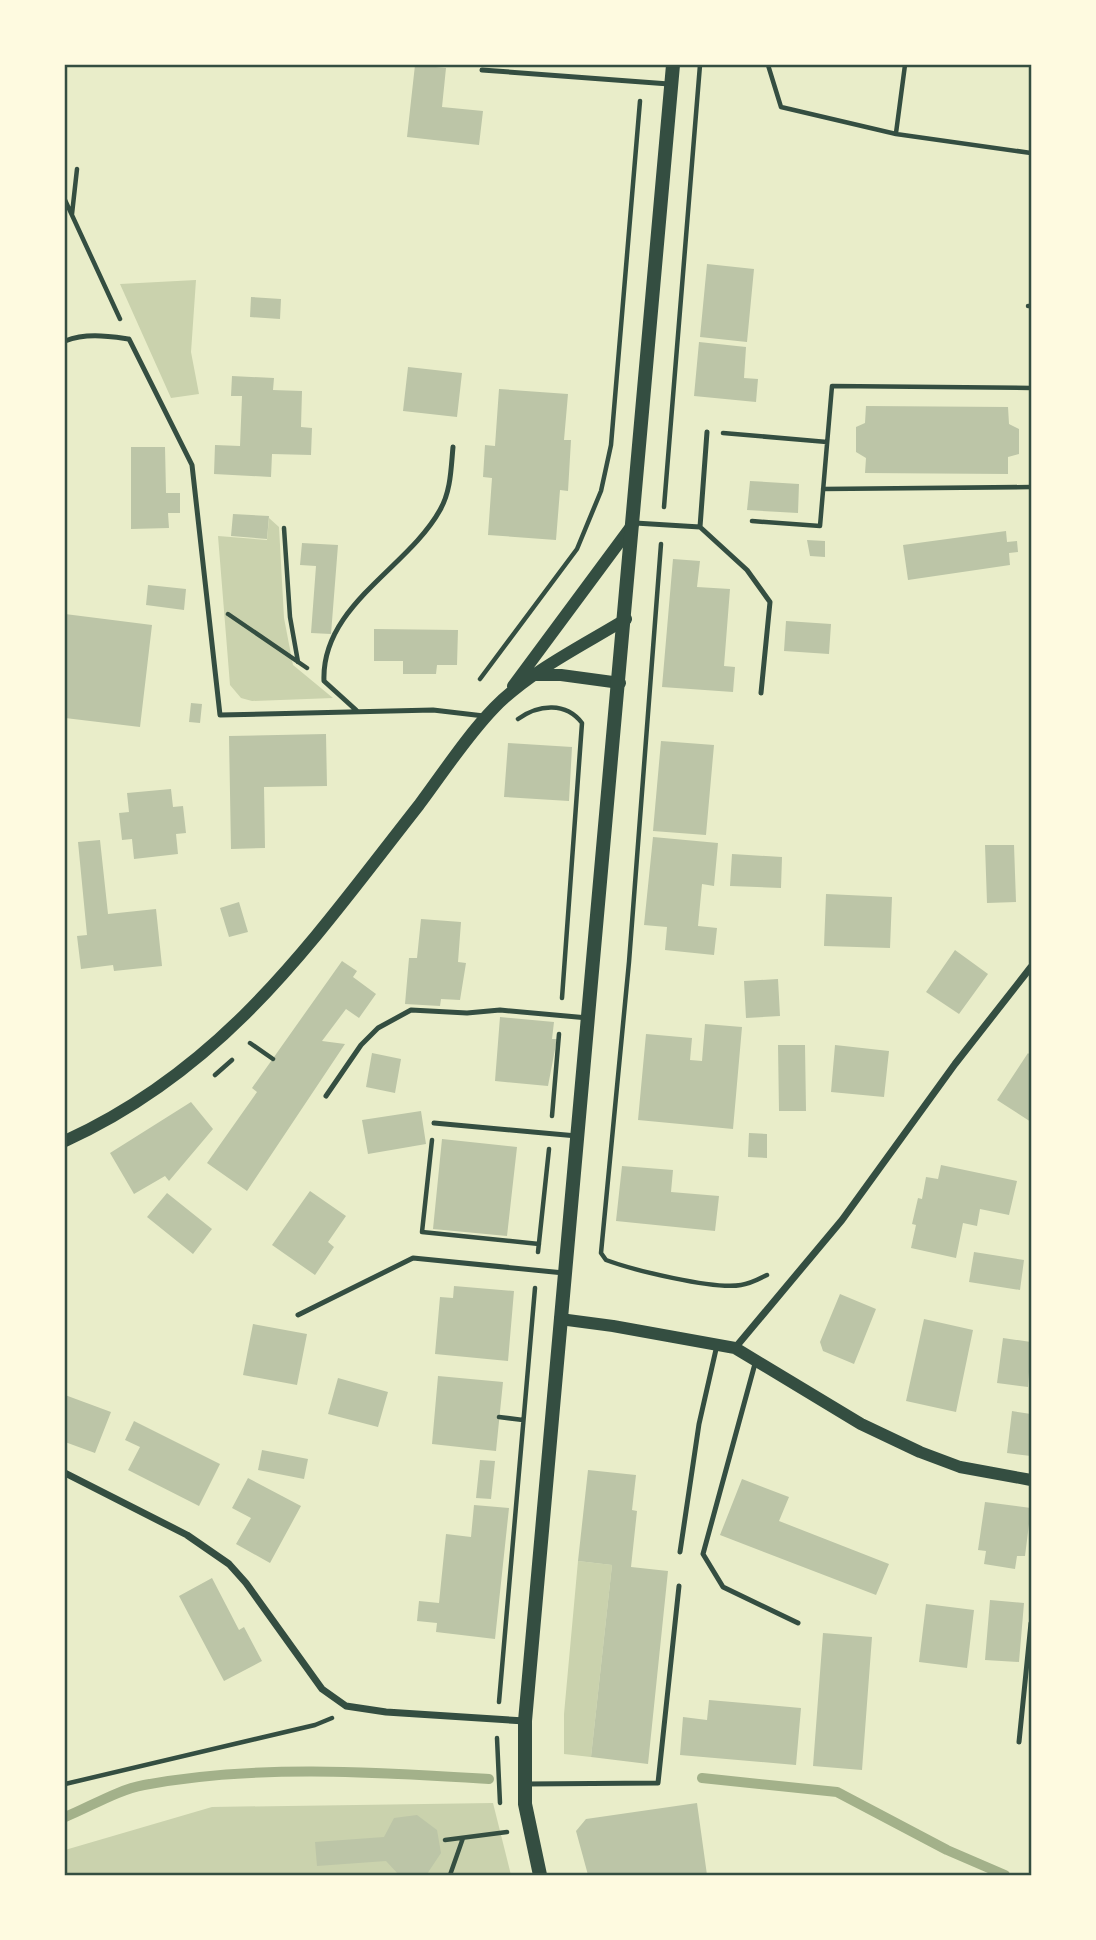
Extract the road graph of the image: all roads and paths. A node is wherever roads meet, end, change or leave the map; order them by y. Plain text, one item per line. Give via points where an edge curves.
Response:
1 (673, 65) edge
2 (700, 65) edge
3 (768, 65) edge
4 (905, 65) edge
5 (482, 70) dead end
6 (642, 82) junction
7 (672, 85) junction
8 (896, 134) junction
9 (1030, 151) edge
10 (77, 169) dead end
11 (65, 200) edge
12 (72, 215) junction
13 (129, 339) junction
14 (65, 341) edge
15 (1031, 388) edge
16 (708, 432) dead end
17 (738, 435) dead end
18 (827, 442) junction
19 (453, 447) dead end
20 (1031, 487) edge
21 (823, 489) junction
22 (752, 522) dead end
23 (634, 523) junction
24 (662, 525) junction
25 (700, 527) junction
26 (284, 528) dead end
27 (208, 598) junction
28 (626, 618) junction
29 (298, 662) junction
30 (534, 675) junction
31 (480, 679) dead end
32 (324, 681) junction
33 (620, 683) junction
34 (761, 693) dead end
35 (503, 700) junction
36 (356, 710) junction
37 (487, 717) junction
38 (1031, 967) edge
39 (588, 1018) junction
40 (250, 1043) dead end
41 (273, 1059) dead end
42 (326, 1096) dead end
43 (434, 1123) joint
44 (577, 1136) junction
45 (65, 1141) edge
46 (538, 1244) dead end
47 (564, 1273) junction
48 (767, 1275) dead end
49 (298, 1315) dead end
50 (560, 1320) junction
51 (717, 1345) junction
52 (735, 1348) junction
53 (756, 1360) junction
54 (499, 1417) dead end
55 (523, 1420) dead end
56 (65, 1473) edge
57 (1031, 1480) edge
58 (680, 1552) dead end
59 (679, 1586) dead end
60 (798, 1623) dead end
61 (1031, 1623) edge
62 (346, 1706) junction
63 (525, 1721) junction
64 (1019, 1742) dead end
65 (65, 1784) edge
66 (525, 1784) junction
67 (507, 1832) dead end
68 (463, 1838) junction
69 (445, 1840) dead end
70 (450, 1875) edge
71 (540, 1875) edge

1 - 7 main road
2 - 24 path
3 - 8 path via 781,107
4 - 8 path
5 - 6 lane
6 - 7 lane
6 - 31 path via 611,445 601,491 577,549
7 - 23 main road
8 - 9 path
10 - 12 path
11 - 12 path
12 - 13 path
13 - 14 lane via 99,335
13 - 27 lane via 192,466
15 - 18 path via 832,386
16 - 25 lane
17 - 18 path
18 - 21 path
19 - 32 lane via 448,494 439,512 352,608 329,648
20 - 21 path
21 - 22 path via 820,526
23 - 24 lane
23 - 28 main road
23 - 35 street
24 - 25 lane
24 - 48 path via 629,962 601,1253 606,1260 657,1275 729,1286
25 - 34 lane via 747,570 770,602
26 - 29 path
27 - 29 path
27 - 36 lane via 220,715
28 - 30 street
28 - 33 main road
29 - 32 path
30 - 33 street
30 - 35 street
32 - 36 lane
33 - 39 main road
35 - 37 street
36 - 37 lane via 457,711
37 - 45 street via 300,957 228,1032 141,1102
38 - 52 street via 842,1220
39 - 42 lane via 500,1010 411,1010 377,1028
39 - 44 main road
40 - 41 path
43 - 44 lane
43 - 46 path via 422,1232
44 - 47 main road
47 - 49 lane via 412,1258
47 - 50 main road
50 - 51 street
50 - 63 main road
51 - 52 street
51 - 58 lane via 699,1424
52 - 53 street
53 - 57 street via 861,1424 920,1452 960,1466
53 - 60 lane via 704,1554 723,1587
54 - 55 path
56 - 62 street via 187,1535 229,1564 322,1689
59 - 66 lane via 658,1783
61 - 64 lane
62 - 63 street
62 - 65 path via 315,1725
63 - 66 main road
66 - 71 main road
67 - 68 path
68 - 69 path
68 - 70 path

